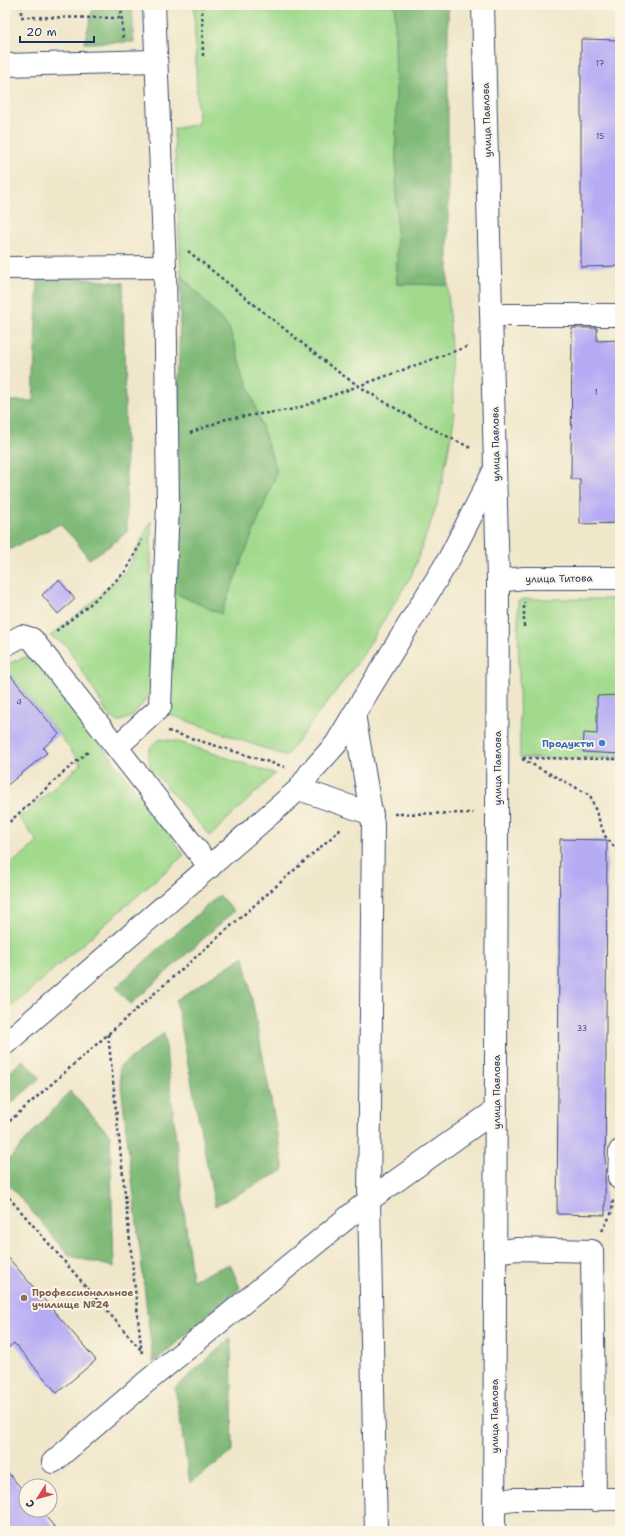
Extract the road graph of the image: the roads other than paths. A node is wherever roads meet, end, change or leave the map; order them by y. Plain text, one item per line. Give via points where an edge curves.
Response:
1 (154, 5) edge
2 (483, 5) edge
3 (156, 61) junction
4 (5, 65) edge
5 (164, 267) junction
6 (5, 268) edge
7 (492, 315) junction
8 (620, 315) edge
9 (495, 461) junction
10 (620, 578) edge
11 (498, 581) junction
12 (5, 645) edge
13 (354, 714) junction
14 (112, 741) junction
15 (304, 781) junction
16 (372, 814) junction
17 (210, 868) junction
18 (5, 1044) edge
19 (496, 1110) junction
20 (620, 1152) edge
21 (616, 1186) edge
22 (369, 1200) junction
23 (495, 1252) junction
24 (53, 1462) dead end
25 (620, 1499) edge
26 (595, 1500) junction
27 (494, 1502) junction
28 (376, 1531) edge
29 (494, 1531) edge

1 - 3 street
2 - 7 street, улица Павлова
3 - 4 street
3 - 5 street
5 - 6 street
5 - 14 street via 168,504 160,707 143,723
7 - 8 street
7 - 9 street, улица Павлова
9 - 11 street, улица Павлова
9 - 13 street via 449,559
10 - 11 street, улица Титова via 524,578
11 - 19 street, улица Павлова
12 - 14 street via 22,636 32,639
13 - 15 street via 336,744
13 - 16 street
14 - 17 street
15 - 16 street
15 - 17 street
16 - 22 street via 374,824
17 - 18 street
19 - 22 street
19 - 23 street, улица Павлова
20 - 21 street
22 - 24 street via 145,1383
22 - 28 street
23 - 26 street via 592,1251
23 - 27 street, улица Павлова
25 - 26 street
26 - 27 street via 514,1499
27 - 29 street, улица Павлова

